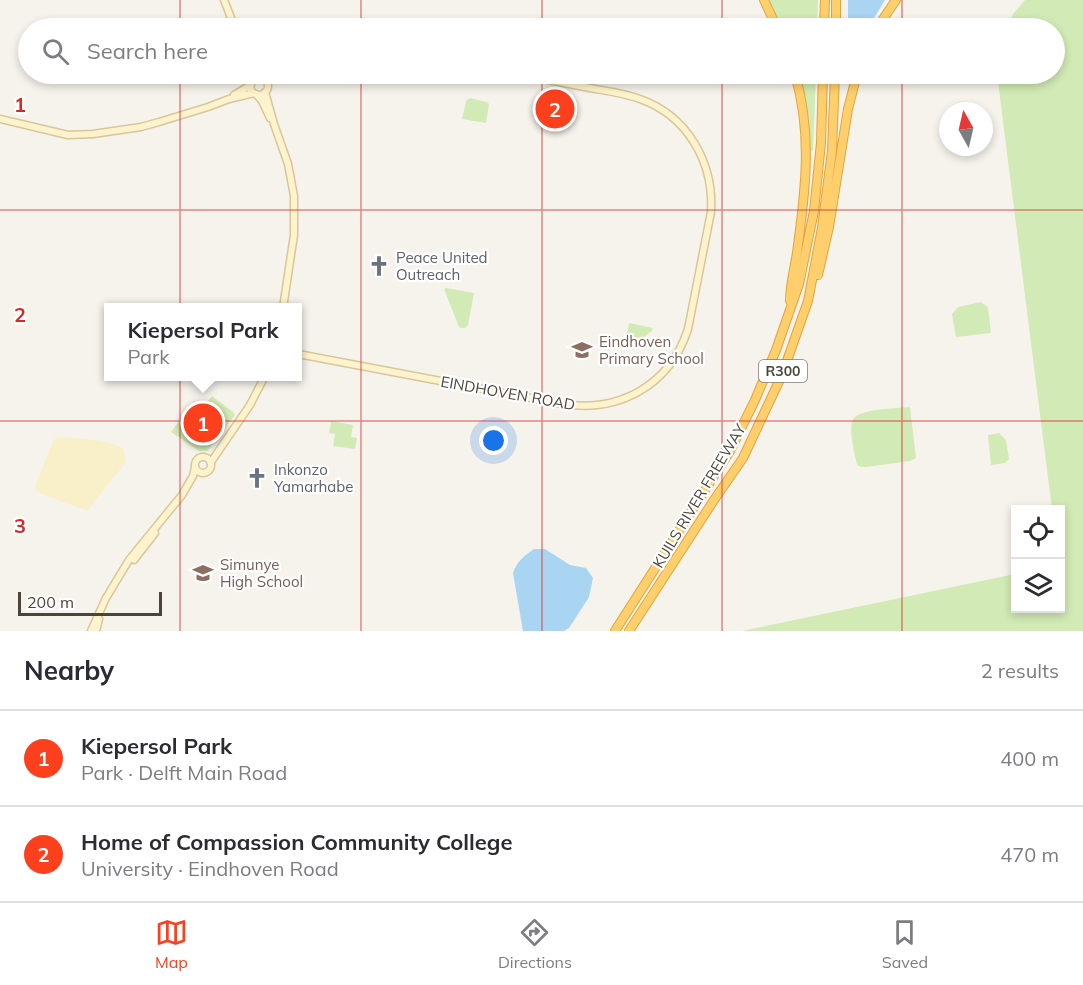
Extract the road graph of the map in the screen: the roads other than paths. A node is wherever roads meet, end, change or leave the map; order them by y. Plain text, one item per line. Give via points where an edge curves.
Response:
1 (224, 0) edge
2 (764, 0) edge
3 (825, 0) edge
4 (836, 0) edge
5 (896, 0) edge
6 (231, 18) edge
7 (772, 18) edge
8 (824, 18) edge
9 (836, 18) edge
10 (884, 18) edge
11 (250, 84) edge
12 (251, 84) edge
13 (267, 84) edge
14 (274, 84) edge
15 (568, 84) edge
16 (798, 84) edge
17 (823, 84) edge
18 (835, 84) edge
19 (854, 84) edge
20 (267, 90) junction
21 (255, 93) junction
22 (229, 99) junction
23 (0, 119) edge
24 (274, 124) junction
25 (811, 286) junction
26 (284, 303) edge
27 (790, 309) junction
28 (302, 355) edge
29 (262, 381) edge
30 (226, 438) junction
31 (203, 457) junction
32 (211, 462) junction
33 (195, 467) junction
34 (203, 473) junction
35 (182, 495) junction
36 (101, 609) junction
37 (91, 631) edge
38 (96, 631) edge
39 (615, 631) edge
40 (629, 631) edge

1 - 6 street
2 - 7 highway
3 - 8 highway
4 - 9 highway
5 - 10 highway
11 - 22 street
12 - 21 street
13 - 20 street
14 - 20 street
15 - 28 street, EINDHOVEN ROAD via 623,94 655,106 675,119 703,158 711,212 688,329 670,364 632,396 584,406
16 - 27 highway via 807,162
17 - 27 highway, KUILS RIVER FREEWAY / R300 via 822,143 814,211
18 - 25 highway, KUILS RIVER FREEWAY / R300 via 828,185
19 - 25 highway via 827,238 820,269
20 - 21 street
20 - 24 street
21 - 22 street
21 - 24 street
22 - 23 street via 141,127 87,134 63,134
24 - 26 street via 288,164 294,202 294,235
25 - 40 highway, KUILS RIVER FREEWAY / R300 via 782,375 743,458
27 - 39 highway, KUILS RIVER FREEWAY / R300 via 764,380 730,451
29 - 30 street
30 - 31 street
30 - 32 street
31 - 32 street
31 - 33 street
32 - 34 street via 210,469
33 - 34 street
33 - 35 street
34 - 35 street
35 - 36 street via 124,568
36 - 37 street
36 - 38 street

